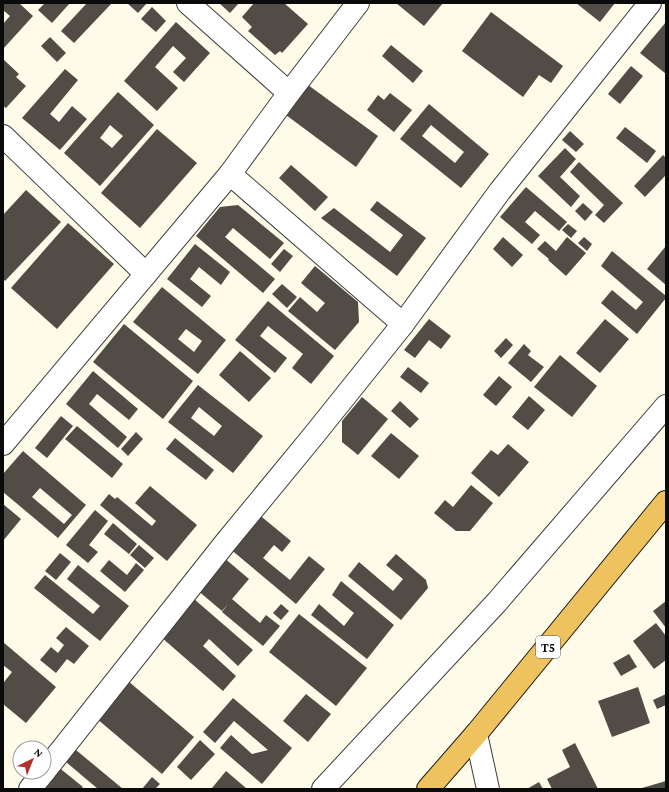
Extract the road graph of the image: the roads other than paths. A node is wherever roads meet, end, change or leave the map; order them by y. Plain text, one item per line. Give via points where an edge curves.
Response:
1 (188, 3) edge
2 (358, 3) edge
3 (650, 3) edge
4 (289, 92) junction
5 (3, 136) edge
6 (230, 174) junction
7 (146, 274) junction
8 (403, 324) junction
9 (666, 406) edge
10 (3, 444) edge
11 (666, 502) edge
12 (476, 734) junction
13 (52, 762) edge
14 (37, 780) edge
15 (30, 789) edge
16 (323, 789) edge
17 (428, 789) edge
18 (488, 789) edge

1 - 4 street
2 - 4 street
3 - 8 street via 500,191
4 - 6 street
5 - 7 street
6 - 7 street
6 - 8 street
7 - 10 street
8 - 13 street
9 - 16 street via 497,602
11 - 12 highway, T5
12 - 17 highway, T5
12 - 18 street
14 - 15 street

